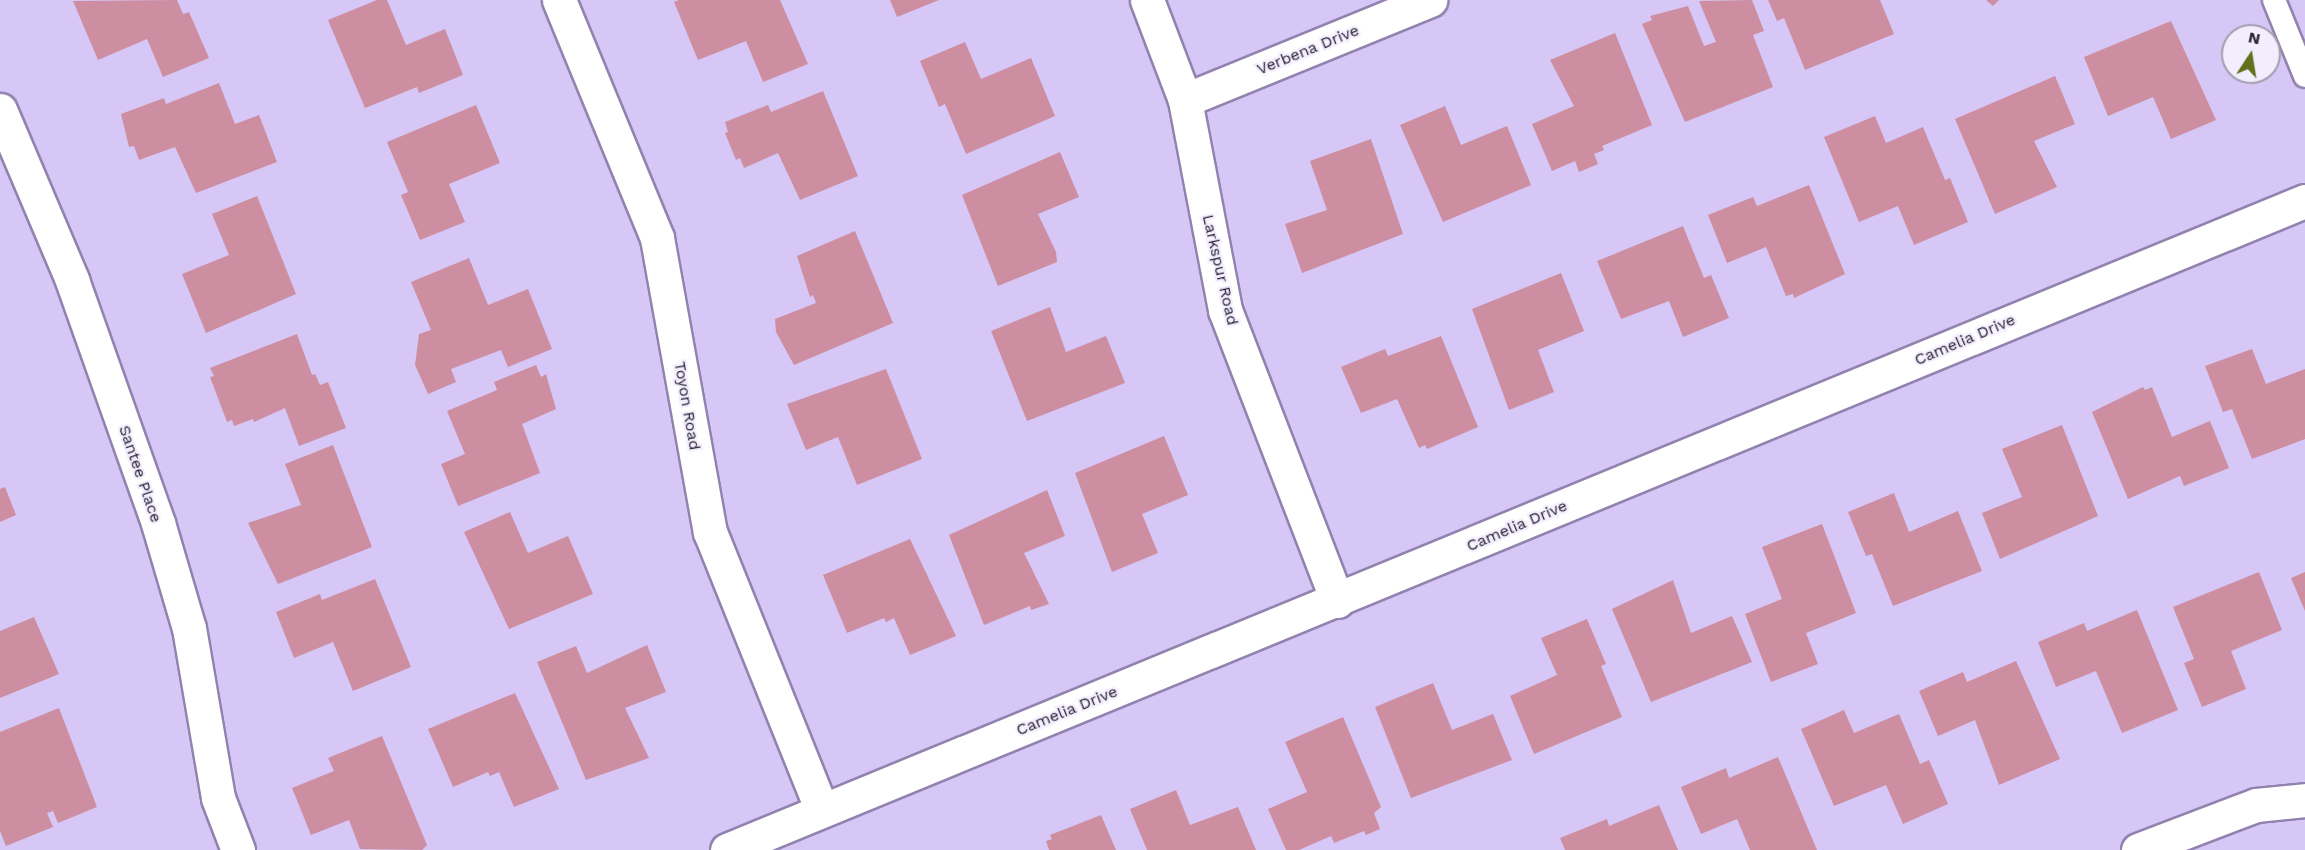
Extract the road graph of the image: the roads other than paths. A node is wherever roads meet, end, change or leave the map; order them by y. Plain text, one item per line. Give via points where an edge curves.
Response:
1 (558, 0) edge
2 (1147, 0) edge
3 (1430, 0) edge
4 (2274, 0) edge
5 (2305, 76) edge
6 (1185, 100) junction
7 (0, 110) edge
8 (2305, 201) edge
9 (1337, 601) junction
10 (2305, 800) edge
11 (822, 810) junction
12 (238, 850) edge
13 (727, 850) edge
14 (2138, 850) edge

1 - 11 street, Toyon Road via 657,238 710,532
2 - 6 street, Larkspur Road
3 - 6 street, Verbena Drive
4 - 5 lane
6 - 9 street, Larkspur Road via 1225,310
7 - 12 street, Santee Place via 72,280 158,523 189,628 218,798
8 - 9 street, Camelia Drive
9 - 11 street, Camelia Drive
10 - 14 street via 2256,806
11 - 13 street, Camelia Drive

